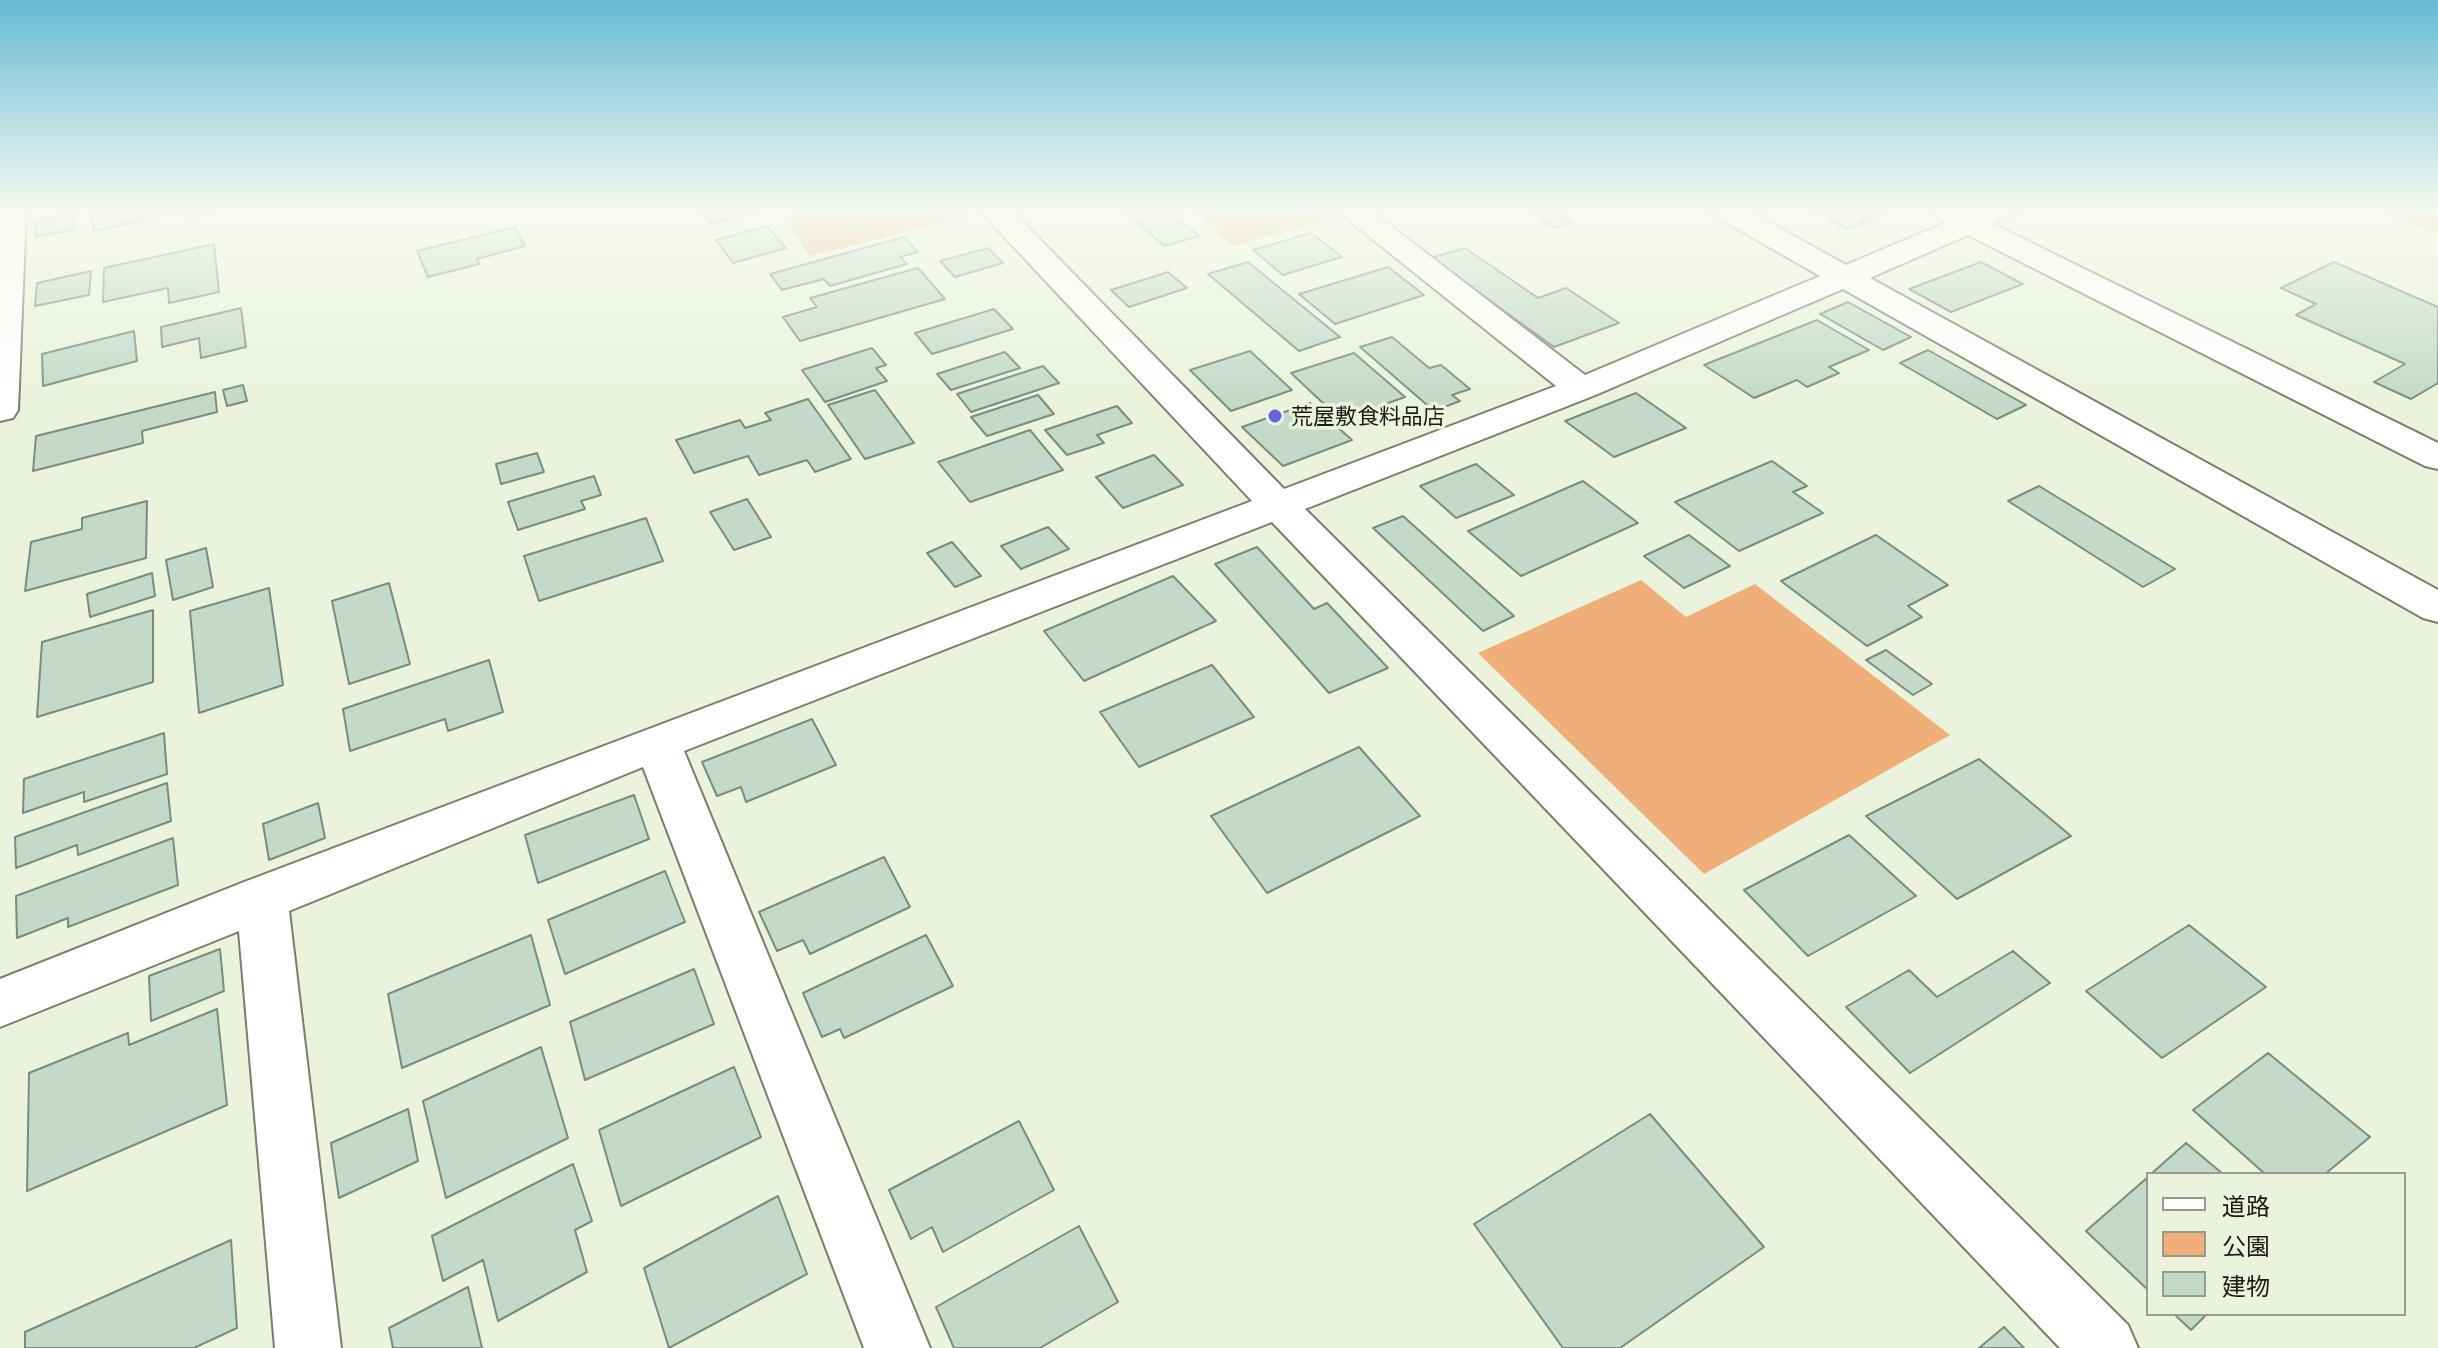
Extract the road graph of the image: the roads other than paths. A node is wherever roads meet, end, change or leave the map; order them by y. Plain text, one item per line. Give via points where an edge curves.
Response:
1 (8, 273) edge
2 (1055, 273) edge
3 (1432, 273) edge
4 (1835, 273) edge
5 (1851, 273) edge
6 (2082, 273) edge
7 (1842, 277) junction
8 (1581, 389) junction
9 (0, 410) edge
10 (2438, 458) edge
11 (1278, 505) junction
12 (2438, 608) edge
13 (657, 743) junction
14 (262, 897) junction
15 (0, 1003) edge
16 (308, 1348) edge
17 (897, 1348) edge
18 (2105, 1348) edge

1 - 9 street
2 - 11 street
3 - 8 street
4 - 7 street
5 - 7 street
6 - 10 street
7 - 8 street
7 - 12 street
8 - 11 street
11 - 13 street
11 - 18 street
13 - 14 street
13 - 17 street
14 - 15 street
14 - 16 street

